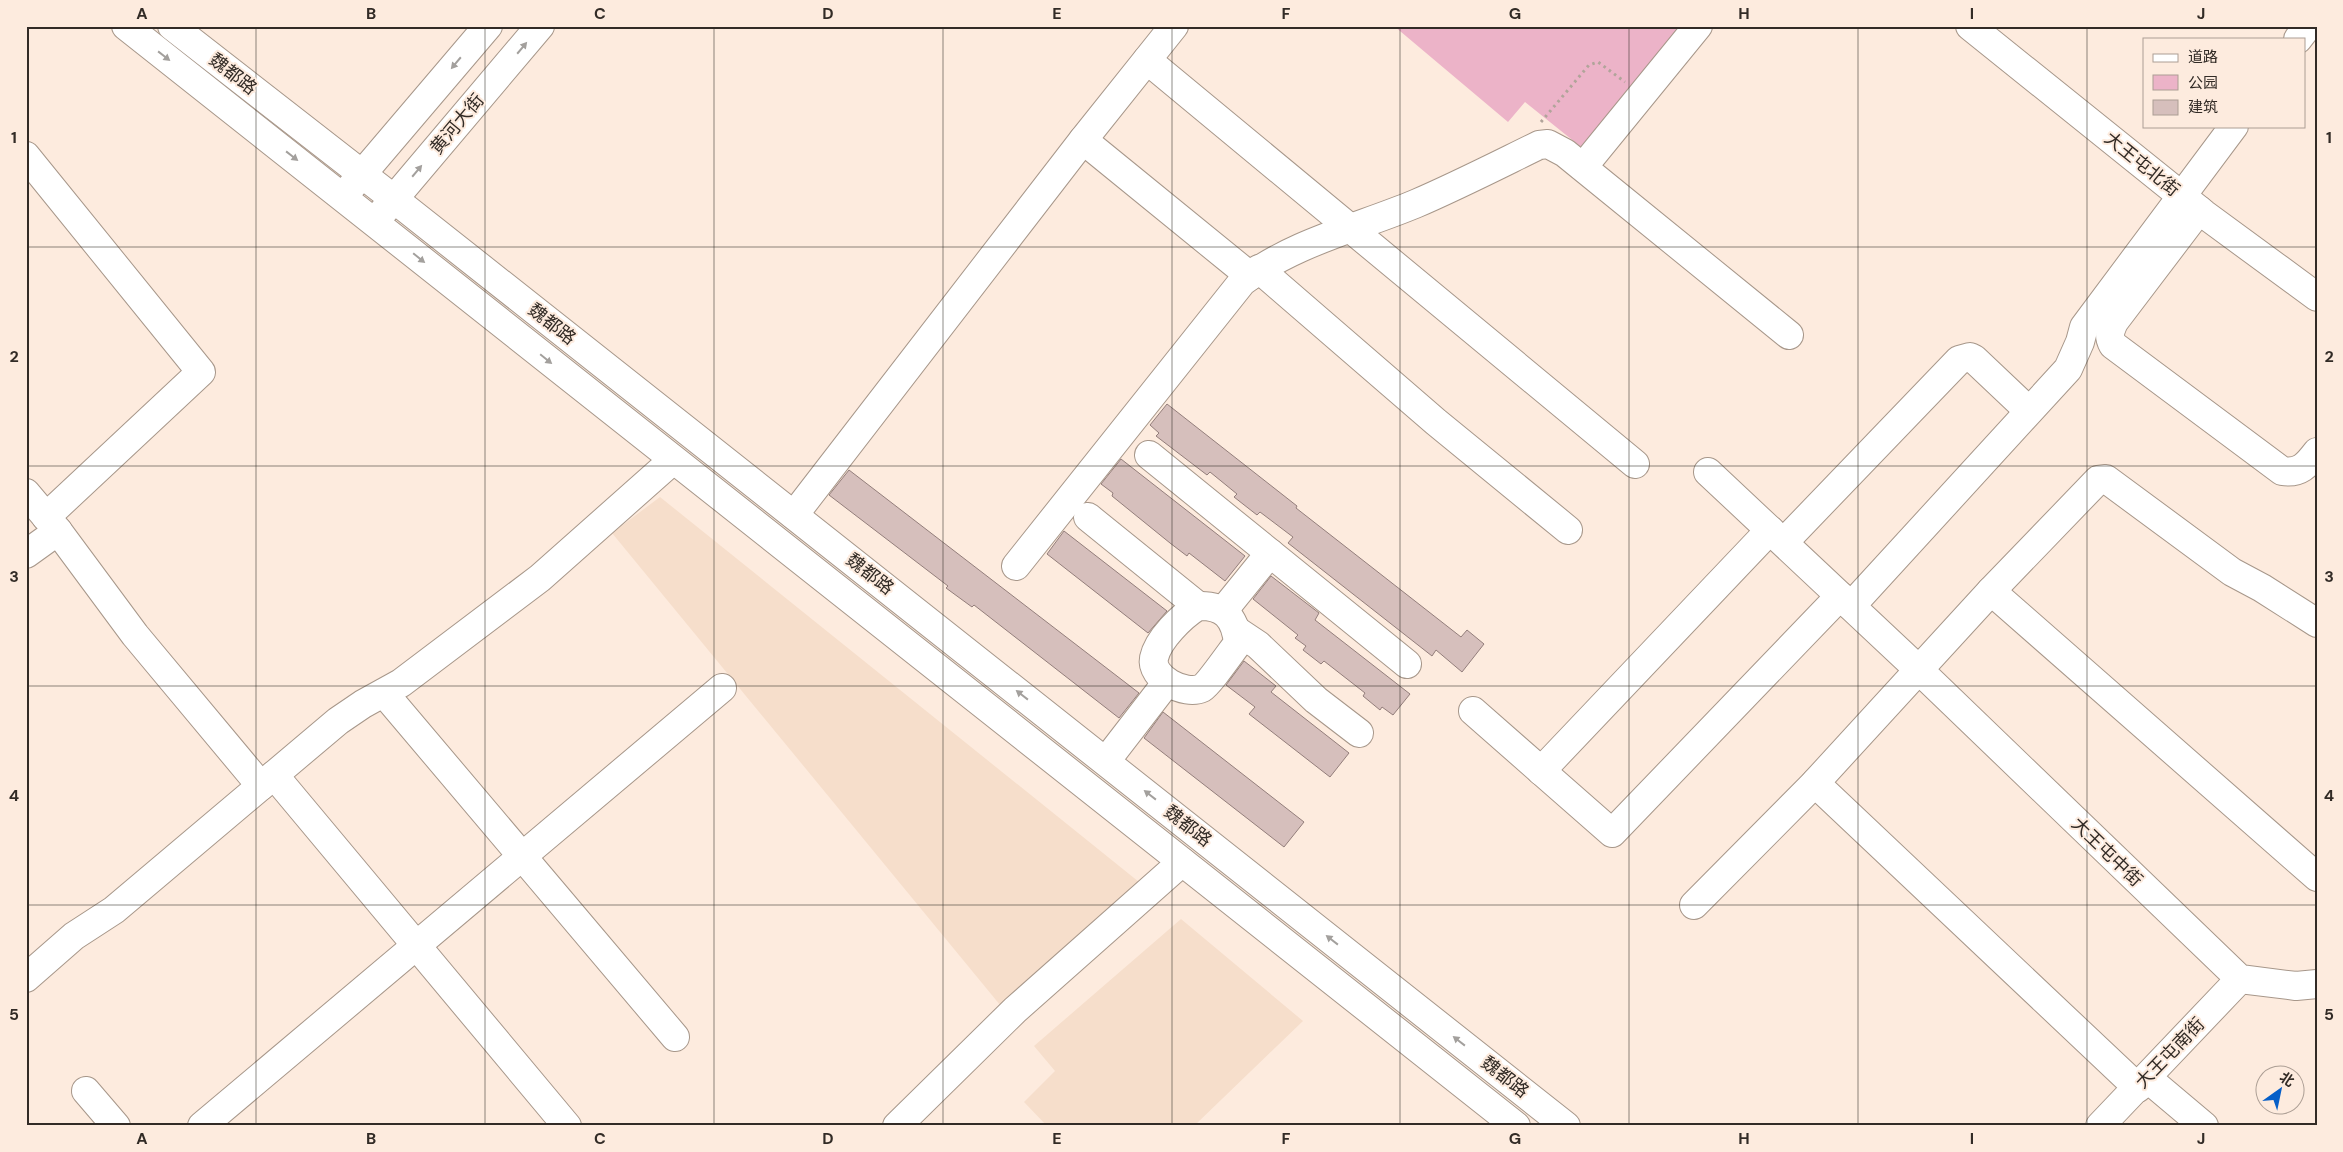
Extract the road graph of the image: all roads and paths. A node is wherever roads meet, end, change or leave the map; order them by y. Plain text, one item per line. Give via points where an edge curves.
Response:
1 (126, 26) edge
2 (172, 26) edge
3 (488, 26) edge
4 (540, 26) edge
5 (1174, 26) edge
6 (1698, 26) edge
7 (1970, 26) edge
8 (2308, 26) edge
9 (2299, 38) edge
10 (1147, 60) junction
11 (1642, 95) junction
12 (1540, 123) dead end
13 (2233, 128) edge
14 (1083, 140) junction
15 (26, 156) edge
16 (1583, 168) junction
17 (362, 174) junction
18 (342, 196) junction
19 (394, 199) junction
20 (2191, 203) junction
21 (374, 222) junction
22 (1351, 229) junction
23 (1255, 272) junction
24 (2317, 297) edge
25 (1790, 335) dead end
26 (2029, 411) junction
27 (2317, 452) edge
28 (1149, 455) dead end
29 (673, 460) junction
30 (1635, 464) dead end
31 (1708, 472) dead end
32 (26, 493) edge
33 (794, 515) junction
34 (1088, 518) dead end
35 (52, 524) junction
36 (1568, 530) dead end
37 (1777, 536) junction
38 (1270, 553) junction
39 (26, 554) edge
40 (1016, 566) dead end
41 (1992, 591) junction
42 (1846, 601) junction
43 (1219, 616) junction
44 (2317, 623) edge
45 (1407, 664) dead end
46 (1919, 670) junction
47 (1167, 682) junction
48 (722, 688) dead end
49 (384, 693) junction
50 (1473, 711) dead end
51 (1359, 733) dead end
52 (1106, 761) junction
53 (1540, 771) junction
54 (268, 781) junction
55 (1815, 783) junction
56 (522, 856) junction
57 (1182, 862) junction
58 (2317, 877) edge
59 (1694, 905) dead end
60 (416, 946) junction
61 (26, 978) edge
62 (2240, 979) junction
63 (2317, 984) edge
64 (674, 1037) dead end
65 (2142, 1083) junction
66 (86, 1090) dead end
67 (116, 1126) edge
68 (202, 1126) edge
69 (567, 1126) edge
70 (897, 1126) edge
71 (1516, 1126) edge
72 (1566, 1126) edge
73 (2100, 1126) edge
74 (2204, 1126) edge

1 -> 18 street, 魏都路
2 - 17 street, 魏都路
3 -> 17 street
19 -> 4 street, 黄河大街
5 - 10 street
6 - 11 street
7 - 20 street, 大王屯北街
8 - 9 street
10 - 14 street
10 - 22 street
11 - 12 path via 1598,62 1589,66
11 - 16 street
13 - 20 street
14 - 23 street
14 - 33 street
15 - 35 street via 201,372
16 - 22 street via 1548,144 1539,145 1416,203
16 - 25 street
17 - 18 street
17 - 19 street, 魏都路
18 - 21 street, 魏都路
19 - 21 street, 黄河大街
19 - 33 street, 魏都路
20 - 24 street, 大王屯北街
20 - 26 street via 2084,327 2068,370
20 - 27 street via 2114,322 2109,332 2110,340 2282,471 2296,472 2305,467
21 -> 29 street, 魏都路
22 - 23 street via 1281,256
22 - 30 street
23 - 36 street
23 - 40 street via 1242,282
26 - 37 street via 1974,359 1959,360
26 - 42 street
28 - 38 street
29 - 49 street via 540,578 401,684
29 - 57 street, 魏都路
31 - 37 street, 大王屯中街
32 - 35 street
52 -> 33 street, 魏都路
34 - 43 street
35 - 39 street
35 - 54 street via 135,635
37 - 42 street, 大王屯中街
37 - 53 street
38 - 43 street
38 - 45 street
41 - 44 street via 2098,480 2106,479 2232,572
41 - 46 street
41 - 58 street
42 - 46 street, 大王屯中街
42 - 53 street via 1612,833
43 - 47 street via 1183,615 1157,648 1153,660 1156,670
43 - 47 street via 1238,643 1204,687 1180,689
43 - 51 street via 1258,645 1316,700
46 - 55 street
46 - 62 street, 大王屯中街
47 - 52 street
48 - 56 street
49 - 54 street via 338,721
49 - 56 street
50 - 53 street
72 -> 52 street, 魏都路
54 - 60 street
54 - 61 street via 114,910 74,936
55 - 59 street
55 - 65 street
56 - 60 street
56 - 64 street
57 - 70 street via 1015,1010
57 - 71 street, 魏都路
60 - 68 street
60 - 69 street
62 - 63 street via 2296,986
62 - 65 street, 大王屯南街
65 - 73 street, 大王屯南街
65 - 74 street
66 - 67 street

